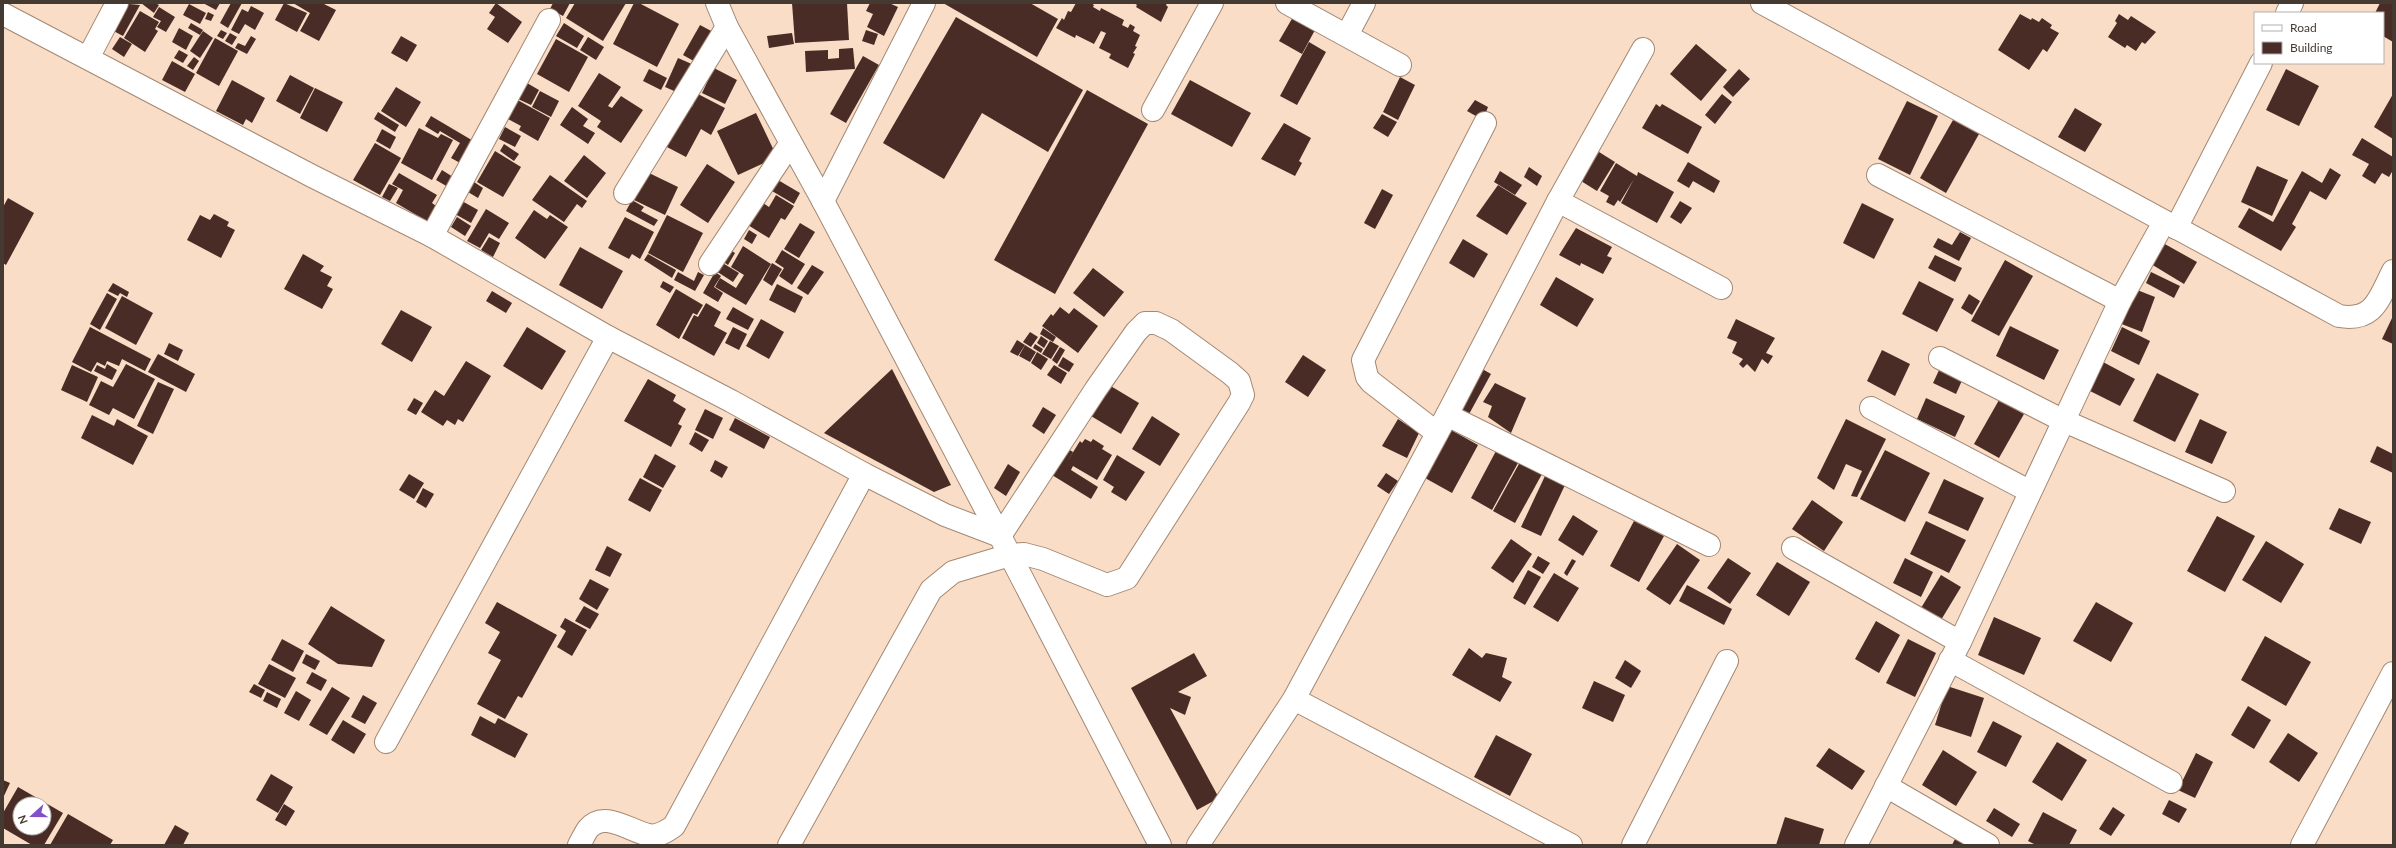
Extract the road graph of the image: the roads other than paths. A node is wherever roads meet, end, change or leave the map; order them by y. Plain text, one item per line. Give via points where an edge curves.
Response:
1 (117, 3) edge
2 (717, 3) edge
3 (924, 3) edge
4 (1212, 3) edge
5 (1287, 3) edge
6 (1364, 3) edge
7 (1762, 3) edge
8 (2292, 3) edge
9 (2288, 12) edge
10 (3, 14) edge
11 (549, 20) dead end
12 (727, 26) junction
13 (1347, 35) junction
14 (1643, 49) dead end
15 (88, 58) junction
16 (2260, 64) edge
17 (1400, 65) dead end
18 (1153, 110) dead end
19 (1485, 123) dead end
20 (790, 144) junction
21 (1878, 175) dead end
22 (625, 193) dead end
23 (823, 201) junction
24 (1558, 201) junction
25 (2170, 225) junction
26 (432, 236) junction
27 (710, 264) dead end
28 (2393, 271) edge
29 (1721, 288) dead end
30 (2120, 301) junction
31 (608, 337) junction
32 (1940, 358) dead end
33 (1871, 408) dead end
34 (2062, 420) junction
35 (1442, 424) junction
36 (864, 474) junction
37 (2224, 491) dead end
38 (2029, 492) junction
39 (1005, 545) junction
40 (1710, 545) dead end
41 (1793, 548) dead end
42 (1955, 651) junction
43 (1727, 661) dead end
44 (2393, 673) edge
45 (1294, 699) junction
46 (386, 742) dead end
47 (2171, 782) dead end
48 (1886, 786) junction
49 (580, 845) edge
50 (789, 845) edge
51 (1160, 845) edge
52 (1198, 845) edge
53 (1572, 845) edge
54 (1633, 845) edge
55 (1856, 845) edge
56 (1988, 845) edge
57 (2302, 845) edge

1 - 15 street
2 - 12 street
3 - 23 street
4 - 18 street
5 - 13 street
6 - 13 street
7 - 25 street
8 - 9 street
10 - 15 street
11 - 26 street
12 - 20 street
12 - 22 street
13 - 17 street
14 - 24 street
15 - 26 street
16 - 25 street
19 - 35 street via 1363,360 1367,377 1371,382
20 - 23 street
20 - 27 street
21 - 30 street
23 - 39 street
24 - 29 street
24 - 35 street
25 - 28 street via 2339,316 2352,318 2373,309
25 - 30 street
26 - 31 street
30 - 34 street
31 - 36 street
31 - 46 street
32 - 34 street
33 - 38 street
34 - 37 street
34 - 38 street
35 - 40 street
35 - 45 street
36 - 39 street
36 - 49 street via 674,826 663,833 650,836 614,822 599,822 589,828
38 - 42 street
39 - 39 street via 1096,389 1145,323 1156,322 1170,330 1239,381 1243,395 1239,403 1127,578 1107,585
39 - 50 street via 953,572 931,590
39 - 51 street
41 - 42 street
42 - 47 street
42 - 48 street
43 - 54 street
44 - 57 street
45 - 52 street
45 - 53 street
48 - 55 street
48 - 56 street

